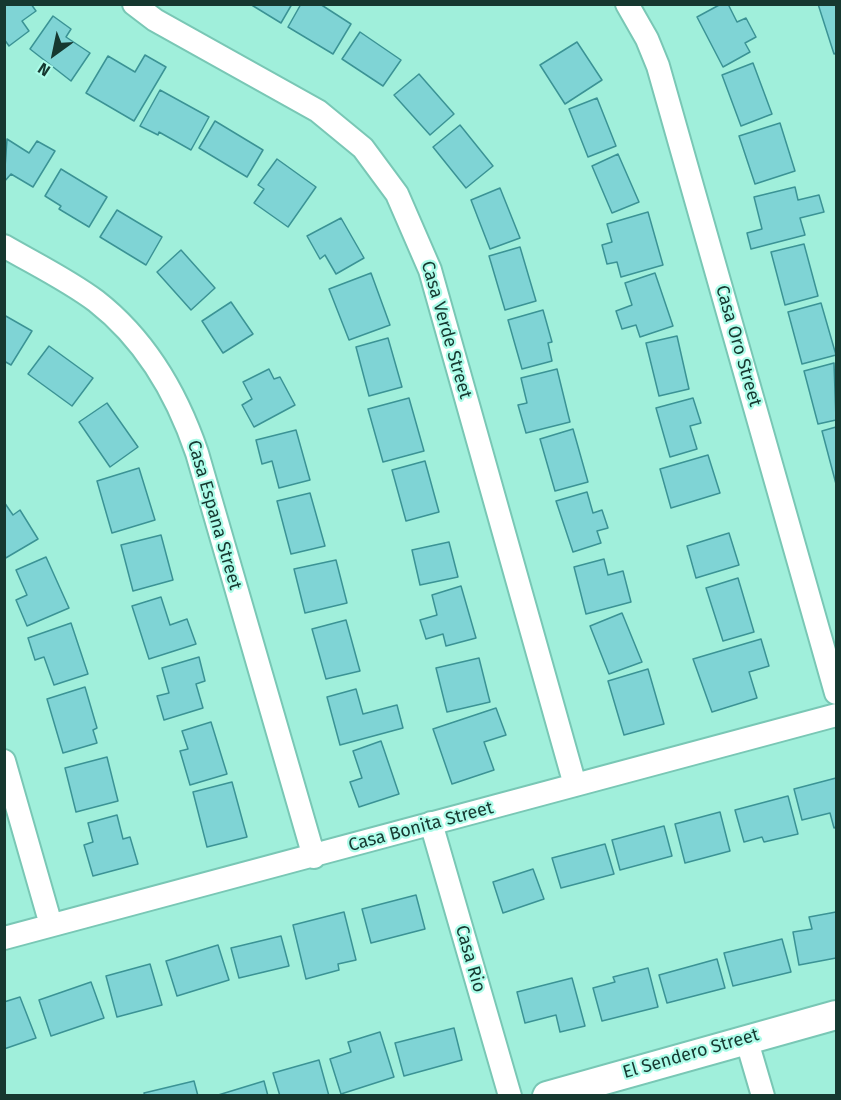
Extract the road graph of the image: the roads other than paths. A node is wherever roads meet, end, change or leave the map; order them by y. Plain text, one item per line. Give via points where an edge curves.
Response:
1 (134, 4) edge
2 (627, 4) edge
3 (4, 246) edge
4 (837, 693) edge
5 (837, 715) edge
6 (4, 761) edge
7 (575, 785) junction
8 (431, 823) junction
9 (314, 857) junction
10 (51, 925) junction
11 (4, 938) edge
12 (837, 1015) edge
13 (746, 1038) junction
14 (510, 1095) edge
15 (547, 1095) edge
16 (762, 1095) edge

1 - 7 street, Casa Verde Street via 155,20 318,111 363,148 397,194 430,270
2 - 4 street, Casa Oro Street via 658,66
3 - 9 street, Casa Espana Street via 96,301 140,345 174,396 197,453
5 - 7 street, Casa Bonita Street
6 - 10 street
7 - 8 street, Casa Bonita Street
8 - 9 street, Casa Bonita Street
8 - 14 street, Casa Rio
9 - 10 street, Casa Bonita Street
10 - 11 street, Casa Bonita Street
12 - 13 street, El Sendero Street
13 - 15 street, El Sendero Street
13 - 16 street

